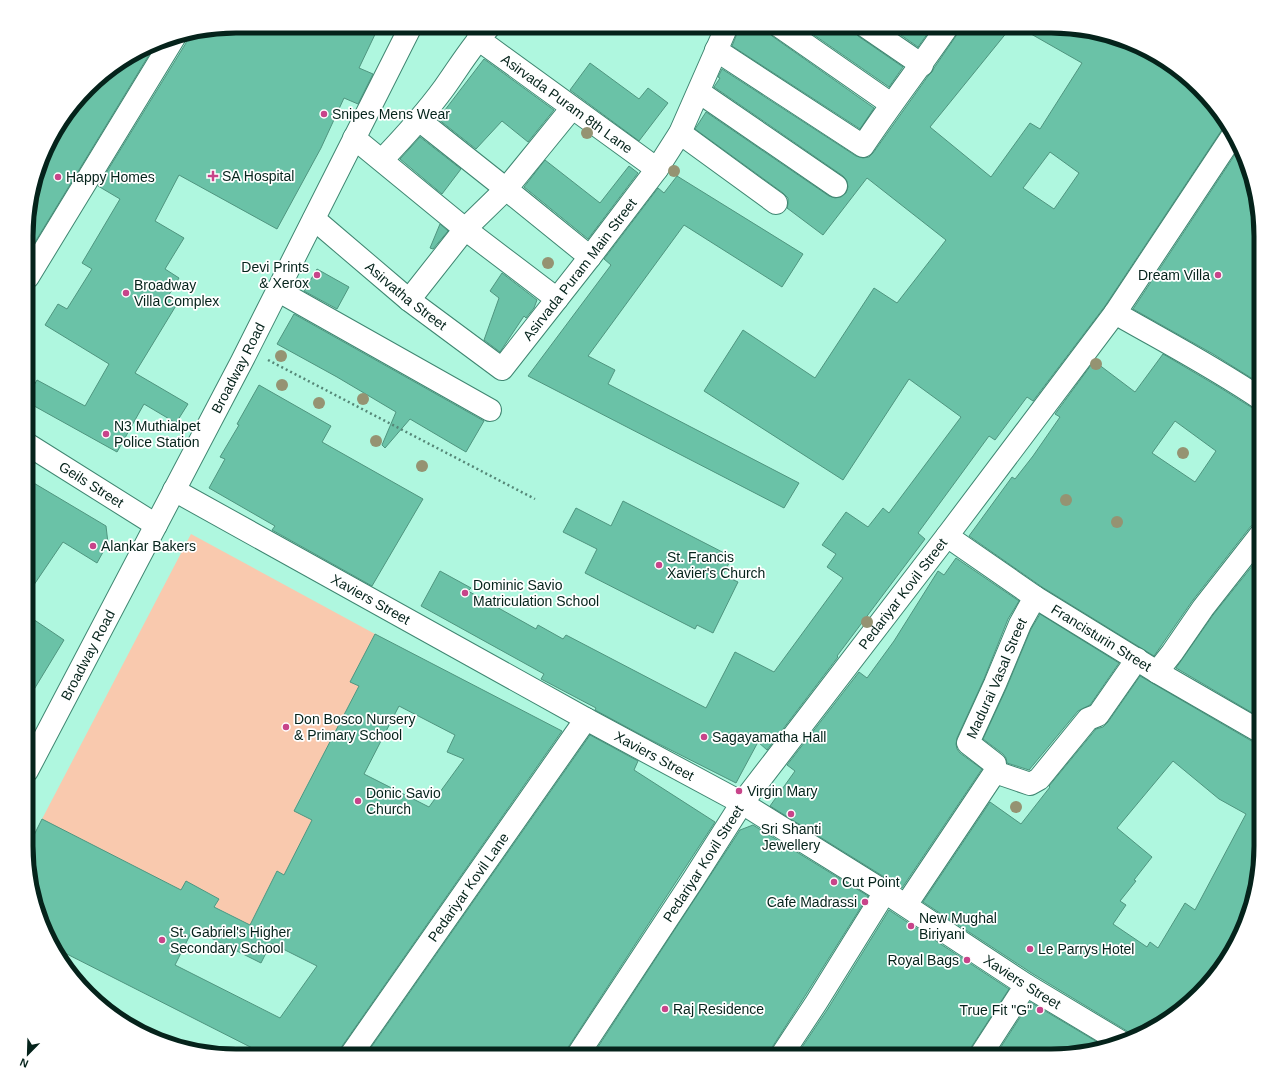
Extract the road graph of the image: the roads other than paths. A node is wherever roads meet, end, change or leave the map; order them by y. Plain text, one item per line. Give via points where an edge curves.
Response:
1 (407, 33) edge
2 (484, 33) edge
3 (724, 33) edge
4 (789, 33) edge
5 (875, 33) edge
6 (943, 33) edge
7 (169, 45) edge
8 (716, 50) junction
9 (922, 65) junction
10 (699, 92) junction
11 (891, 104) junction
12 (572, 108) junction
13 (419, 120) junction
14 (680, 133) junction
15 (354, 138) junction
16 (1230, 140) edge
17 (382, 160) junction
18 (657, 169) junction
19 (836, 186) dead end
20 (506, 189) junction
21 (776, 203) dead end
22 (314, 219) junction
23 (465, 229) junction
24 (590, 258) junction
25 (33, 269) edge
26 (277, 290) junction
27 (557, 299) junction
28 (409, 300) junction
29 (1115, 313) junction
30 (502, 369) joint
31 (1254, 395) edge
32 (490, 410) dead end
33 (33, 448) edge
34 (174, 490) junction
35 (156, 525) junction
36 (947, 536) junction
37 (1254, 543) edge
38 (1035, 597) junction
39 (1137, 659) junction
40 (1157, 672) junction
41 (586, 719) junction
42 (1254, 728) edge
43 (33, 760) edge
44 (995, 772) junction
45 (742, 803) junction
46 (885, 892) junction
47 (906, 906) junction
48 (1026, 985) junction
49 (1115, 1038) edge
50 (355, 1049) edge
51 (583, 1049) edge
52 (786, 1049) edge
53 (985, 1049) edge

1 - 15 street, Broadway Road
2 - 12 street, Asirvada Puram 8th Lane
2 - 13 street
3 - 8 street, Asirvada Puram Main Street
4 - 11 street
5 - 9 street
6 - 9 street
7 - 25 street
8 - 10 street, Asirvada Puram Main Street
8 - 11 street via 863,146
9 - 11 street
10 - 14 street, Asirvada Puram Main Street
10 - 19 street
12 - 18 street, Asirvada Puram 8th Lane
12 - 20 street
13 - 17 street
13 - 20 street
14 - 18 street, Asirvada Puram Main Street
14 - 21 street
15 - 17 street
15 - 22 street, Broadway Road
16 - 29 street, Pedariyar Kovil Street
17 - 23 street
18 - 24 street, Asirvada Puram Main Street
20 - 23 street
20 - 24 street
22 - 26 street, Broadway Road
22 - 28 street, Asirvatha Street
23 - 27 street
23 - 28 street
24 - 27 street, Asirvada Puram Main Street
26 - 32 street
26 - 34 street, Broadway Road
27 - 30 street, Asirvada Puram Main Street
28 - 30 street, Asirvatha Street
29 - 31 street
29 - 36 street, Pedariyar Kovil Street
33 - 35 street, Geils Street
34 - 35 street, Broadway Road
34 - 41 street, Xaviers Street
35 - 43 street, Broadway Road
36 - 38 street, Francisturin Street
36 - 45 street, Pedariyar Kovil Street
37 - 40 street
38 - 39 street, Francisturin Street
38 - 44 street, Madurai Vasal Street via 1020,624 968,743 995,764
39 - 40 street, Francisturin Street
39 - 44 street via 1098,715 1088,719 1039,779 1030,784
40 - 42 street, Francisturin Street
41 - 45 street, Xaviers Street
41 - 50 street, Pedariyar Kovil Lane
44 - 47 street
45 - 46 street, Xaviers Street
45 - 51 street, Pedariyar Kovil Street
46 - 47 street, Xaviers Street
46 - 52 street
47 - 48 street, Xaviers Street
48 - 49 street, Xaviers Street
48 - 53 street

